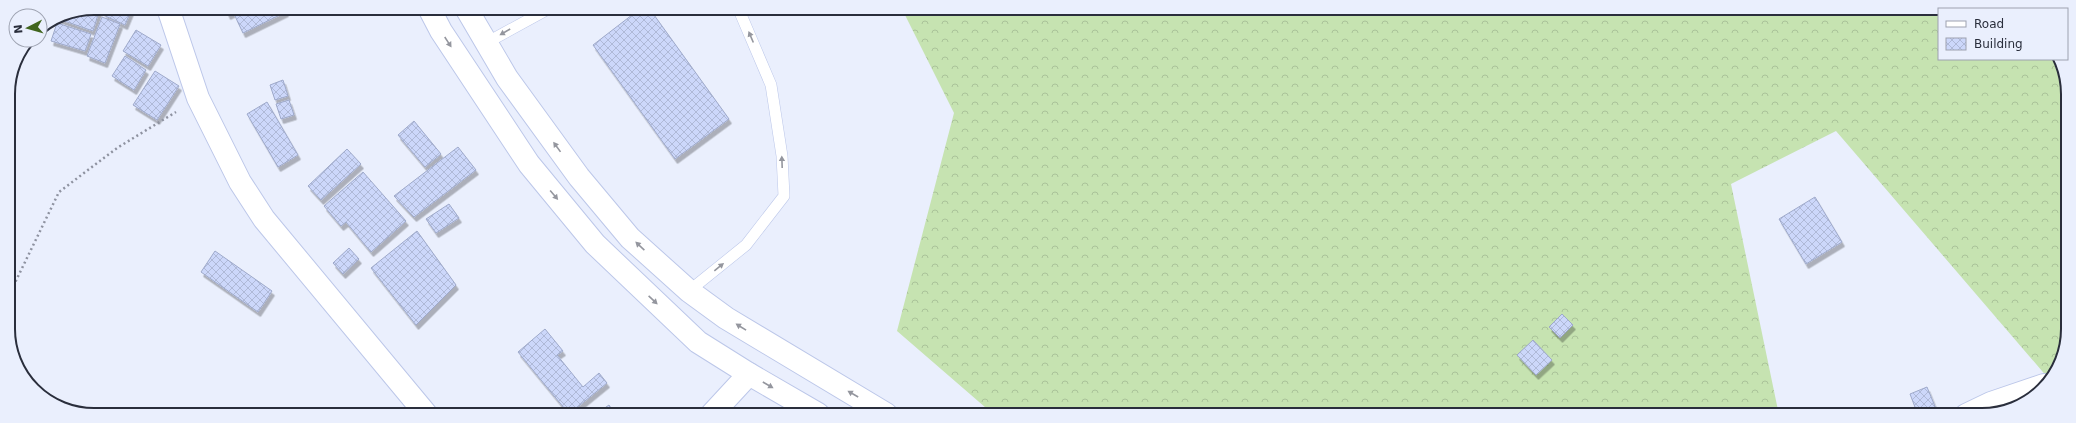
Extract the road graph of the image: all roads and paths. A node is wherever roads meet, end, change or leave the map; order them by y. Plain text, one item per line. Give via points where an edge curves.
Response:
1 (170, 15) edge
2 (432, 15) edge
3 (470, 15) edge
4 (537, 15) edge
5 (741, 15) edge
6 (486, 43) junction
7 (198, 98) junction
8 (15, 283) edge
9 (689, 291) junction
10 (749, 374) junction
11 (2033, 389) edge
12 (421, 408) edge
13 (718, 408) edge
14 (808, 408) edge
15 (876, 408) edge
16 (1981, 408) edge

1 - 7 street
2 -> 10 street via 441,32 529,164 595,244 698,342
3 - 6 street
4 -> 6 lane
9 -> 5 lane via 746,245 784,196 782,156 771,85
9 -> 6 street via 630,238 579,177 507,78
7 - 8 path via 118,148 59,192
7 - 12 street via 240,182 264,219
15 -> 9 street via 726,318
10 - 13 street
10 -> 14 street
11 - 16 street

